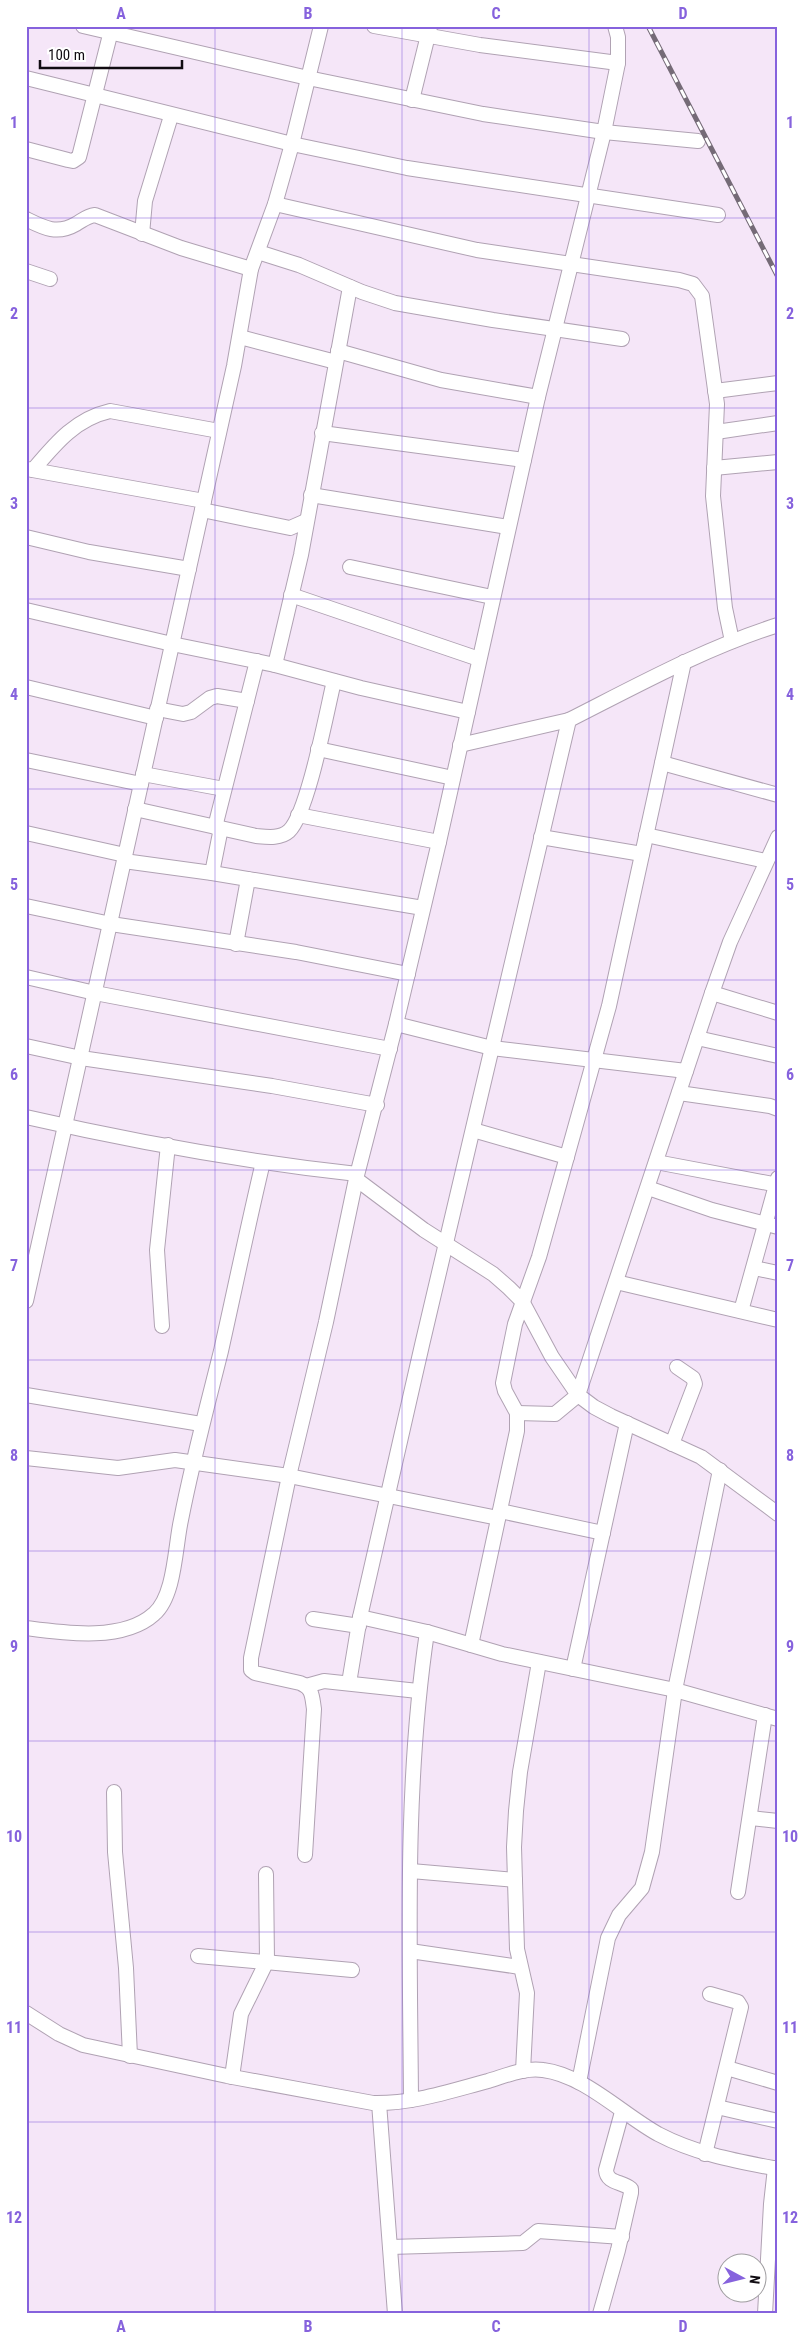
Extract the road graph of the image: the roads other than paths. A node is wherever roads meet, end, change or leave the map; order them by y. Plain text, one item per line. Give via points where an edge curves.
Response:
1 (83, 26) edge
2 (321, 26) edge
3 (374, 26) edge
4 (615, 26) edge
5 (112, 30) edge
6 (429, 31) edge
7 (618, 63) junction
8 (26, 78) edge
9 (308, 78) junction
10 (96, 96) junction
11 (412, 100) junction
12 (171, 116) junction
13 (604, 132) junction
14 (698, 140) dead end
15 (292, 144) junction
16 (26, 149) edge
17 (588, 197) junction
18 (274, 204) junction
19 (718, 215) dead end
20 (26, 219) edge
21 (142, 234) junction
22 (258, 252) junction
23 (572, 265) junction
24 (252, 270) junction
25 (26, 271) edge
26 (50, 280) dead end
27 (350, 287) junction
28 (556, 330) junction
29 (240, 337) junction
30 (622, 339) dead end
31 (337, 356) junction
32 (778, 383) edge
33 (715, 391) junction
34 (538, 397) junction
35 (778, 423) edge
36 (219, 431) junction
37 (716, 432) junction
38 (322, 433) junction
39 (524, 460) junction
40 (778, 462) edge
41 (714, 468) junction
42 (30, 470) edge
43 (311, 495) junction
44 (203, 506) junction
45 (306, 521) junction
46 (508, 528) junction
47 (26, 538) edge
48 (350, 567) dead end
49 (189, 569) junction
50 (291, 595) junction
51 (492, 597) junction
52 (26, 610) edge
53 (778, 625) edge
54 (732, 641) junction
55 (172, 644) junction
56 (479, 659) junction
57 (257, 661) junction
58 (684, 662) junction
59 (275, 665) junction
60 (334, 680) junction
61 (26, 687) edge
62 (247, 701) junction
63 (468, 712) junction
64 (156, 714) junction
65 (569, 720) junction
66 (460, 745) junction
67 (318, 749) junction
68 (26, 760) edge
69 (662, 763) junction
70 (453, 778) junction
71 (142, 779) junction
72 (224, 789) junction
73 (778, 795) edge
74 (135, 809) junction
75 (298, 815) junction
76 (218, 827) junction
77 (26, 833) edge
78 (646, 835) junction
79 (541, 837) junction
80 (778, 837) edge
81 (439, 842) junction
82 (642, 854) junction
83 (125, 858) junction
84 (766, 861) junction
85 (212, 873) junction
86 (248, 879) junction
87 (26, 906) edge
88 (423, 908) junction
89 (111, 924) junction
90 (236, 944) junction
91 (408, 974) junction
92 (26, 977) edge
93 (95, 993) junction
94 (712, 993) junction
95 (778, 1013) edge
96 (396, 1024) junction
97 (697, 1038) junction
98 (26, 1046) edge
99 (492, 1048) junction
100 (390, 1049) junction
101 (778, 1056) edge
102 (81, 1058) junction
103 (595, 1059) junction
104 (686, 1071) junction
105 (679, 1093) junction
106 (377, 1105) junction
107 (778, 1109) edge
108 (26, 1117) edge
109 (65, 1125) junction
110 (472, 1130) junction
111 (168, 1145) junction
112 (567, 1157) junction
113 (262, 1162) junction
114 (656, 1162) junction
115 (357, 1177) junction
116 (777, 1182) edge
117 (648, 1188) junction
118 (772, 1226) edge
119 (445, 1244) junction
120 (754, 1268) junction
121 (778, 1273) edge
122 (616, 1282) junction
123 (26, 1301) edge
124 (522, 1302) junction
125 (741, 1312) junction
126 (778, 1320) edge
127 (162, 1326) dead end
128 (677, 1367) dead end
129 (26, 1395) edge
130 (578, 1395) junction
131 (517, 1414) junction
132 (201, 1424) junction
133 (627, 1424) junction
134 (672, 1444) junction
135 (26, 1458) edge
136 (193, 1463) junction
137 (720, 1470) junction
138 (289, 1476) junction
139 (388, 1496) junction
140 (499, 1514) junction
141 (778, 1514) edge
142 (603, 1533) junction
143 (312, 1619) dead end
144 (360, 1622) junction
145 (26, 1628) edge
146 (427, 1632) junction
147 (471, 1645) junction
148 (539, 1662) junction
149 (574, 1669) junction
150 (349, 1684) junction
151 (306, 1686) junction
152 (675, 1690) junction
153 (418, 1691) junction
154 (772, 1717) edge
155 (114, 1792) dead end
156 (750, 1818) junction
157 (778, 1821) edge
158 (305, 1855) dead end
159 (411, 1871) junction
160 (266, 1874) dead end
161 (515, 1880) junction
162 (738, 1892) dead end
163 (410, 1951) junction
164 (198, 1956) dead end
165 (267, 1962) junction
166 (520, 1966) junction
167 (352, 1970) dead end
168 (710, 1994) dead end
169 (26, 2013) edge
170 (130, 2056) junction
171 (727, 2068) junction
172 (523, 2071) junction
173 (232, 2077) junction
174 (579, 2082) junction
175 (778, 2083) edge
176 (411, 2100) junction
177 (379, 2103) junction
178 (717, 2107) junction
179 (622, 2112) junction
180 (778, 2121) edge
181 (704, 2154) junction
182 (777, 2169) edge
183 (622, 2237) junction
184 (390, 2247) junction
185 (395, 2314) edge
186 (600, 2314) edge
187 (766, 2314) edge

1 - 5 street
2 - 9 street
3 - 6 street
4 - 7 street
5 - 9 street
5 - 10 street
6 - 7 street
6 - 11 street
7 - 13 street
8 - 10 street
9 - 11 street
9 - 15 street
10 - 12 street
10 - 16 street via 81,152 76,159 68,160
11 - 13 street
12 - 15 street
12 - 21 street via 146,201
13 - 14 street
13 - 17 street
15 - 17 street via 407,168
15 - 18 street
17 - 19 street
17 - 23 street
18 - 22 street
18 - 23 street via 477,250
20 - 21 street via 50,231 74,226 95,215
21 - 24 street
22 - 24 street
22 - 27 street
23 - 28 street
23 - 33 street via 693,284 702,296
24 - 29 street
25 - 26 street
27 - 28 street via 395,303
27 - 31 street
28 - 30 street
28 - 34 street
29 - 31 street
29 - 36 street
31 - 34 street via 441,380
31 - 38 street
32 - 33 street
33 - 37 street
34 - 39 street
35 - 37 street
36 - 42 street via 110,411 96,414 72,427
36 - 44 street
37 - 41 street
38 - 39 street
38 - 43 street
39 - 46 street
40 - 41 street
41 - 54 street via 713,496 725,608
42 - 44 street
43 - 45 street
43 - 46 street
44 - 45 street via 290,528
44 - 49 street
45 - 50 street
46 - 51 street
47 - 49 street
48 - 51 street
49 - 55 street
50 - 56 street
50 - 59 street
51 - 56 street
52 - 55 street
53 - 54 street
54 - 58 street
55 - 57 street
55 - 64 street
56 - 63 street
57 - 59 street
57 - 62 street
58 - 65 street
58 - 69 street
59 - 60 street
60 - 63 street
60 - 67 street
61 - 64 street
62 - 64 street via 217,696 191,712
62 - 72 street
63 - 66 street
64 - 71 street
65 - 66 street
65 - 79 street
66 - 70 street
67 - 70 street
67 - 75 street
68 - 71 street
69 - 73 street
69 - 78 street
70 - 81 street
71 - 72 street
71 - 74 street
72 - 76 street
74 - 76 street
74 - 83 street
75 - 76 street via 288,832 272,837
75 - 81 street
76 - 85 street
77 - 83 street
78 - 82 street
78 - 84 street
79 - 82 street
79 - 99 street
80 - 84 street
81 - 88 street
82 - 103 street via 620,963
83 - 85 street
83 - 89 street
84 - 94 street via 730,942
85 - 86 street
86 - 88 street
86 - 90 street
87 - 89 street
88 - 91 street
89 - 90 street
89 - 93 street
90 - 91 street
91 - 96 street
92 - 93 street
93 - 100 street
93 - 102 street
94 - 95 street
94 - 97 street
96 - 99 street
96 - 100 street
97 - 101 street
97 - 104 street
98 - 102 street
99 - 103 street
99 - 110 street
100 - 106 street
102 - 106 street
102 - 109 street
103 - 104 street
103 - 112 street
104 - 105 street
105 - 107 street
105 - 114 street
106 - 115 street
108 - 109 street
109 - 111 street
109 - 123 street
110 - 112 street
110 - 119 street
111 - 113 street
111 - 127 street via 157,1250
112 - 124 street via 540,1257
113 - 115 street
113 - 132 street via 222,1347
114 - 116 street
114 - 117 street
115 - 119 street
115 - 138 street
116 - 118 street
117 - 118 street
117 - 122 street
118 - 120 street
119 - 124 street via 493,1274
119 - 139 street
120 - 121 street
120 - 125 street
122 - 125 street
122 - 130 street
124 - 130 street via 560,1370
124 - 131 street via 503,1383
125 - 126 street
128 - 134 street via 694,1378 695,1384
129 - 132 street
130 - 131 street via 555,1414
130 - 133 street
131 - 140 street via 517,1431
132 - 136 street
133 - 134 street
133 - 142 street
134 - 137 street
135 - 136 street via 118,1468 165,1460
136 - 138 street
136 - 145 street via 166,1595 154,1615 140,1624 120,1630 93,1633
137 - 141 street
137 - 152 street
138 - 139 street
138 - 151 street via 250,1665 255,1673
139 - 140 street
139 - 144 street
140 - 142 street
140 - 147 street
142 - 149 street
143 - 144 street
144 - 146 street
144 - 150 street
146 - 147 street
146 - 153 street
147 - 148 street
148 - 149 street
148 - 161 street via 520,1772 515,1820
149 - 152 street
150 - 151 street via 319,1681
150 - 153 street
151 - 158 street via 312,1692 314,1709
152 - 154 street
152 - 174 street via 652,1852 642,1888 613,1923
153 - 159 street
154 - 156 street
155 - 170 street via 115,1852
156 - 157 street
156 - 162 street
159 - 161 street
159 - 163 street
160 - 165 street
161 - 166 street
163 - 166 street
163 - 176 street
164 - 165 street
165 - 167 street
165 - 173 street via 241,2014
166 - 172 street via 527,1993
168 - 171 street via 738,2002 741,2007
169 - 170 street via 72,2041
170 - 173 street
171 - 175 street
171 - 178 street
172 - 174 street via 542,2069
172 - 176 street
173 - 177 street
174 - 179 street
176 - 177 street
177 - 184 street
178 - 180 street
178 - 181 street
179 - 181 street via 657,2133
179 - 183 street via 606,2170 609,2180 631,2189
181 - 182 street
182 - 187 street via 771,2204
183 - 184 street via 538,2231 522,2244
183 - 186 street
184 - 185 street

